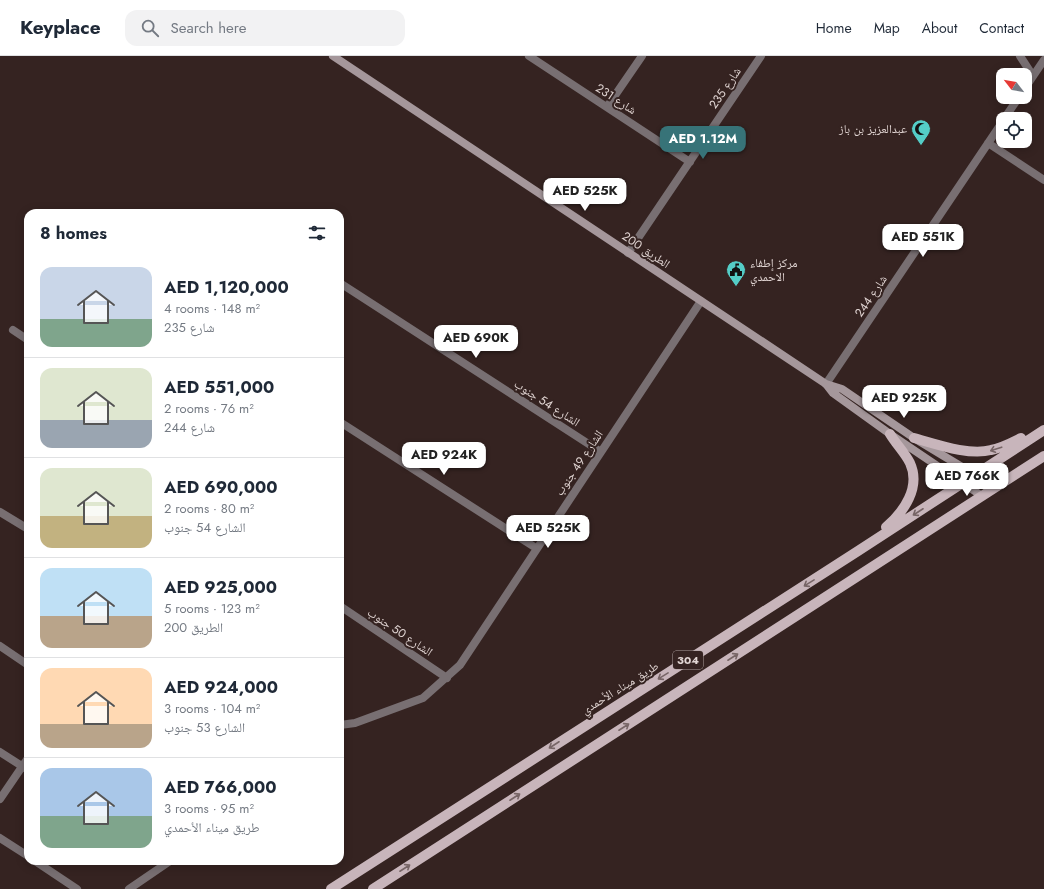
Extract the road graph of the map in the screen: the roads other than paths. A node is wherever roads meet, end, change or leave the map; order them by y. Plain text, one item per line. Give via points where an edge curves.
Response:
1 (333, 56) edge
2 (529, 56) edge
3 (642, 56) edge
4 (761, 56) edge
5 (1020, 56) edge
6 (1044, 60) edge
7 (1033, 76) joint
8 (607, 107) junction
9 (996, 132) edge
10 (988, 143) junction
11 (690, 162) junction
12 (1044, 180) edge
13 (628, 253) junction
14 (344, 285) edge
15 (701, 301) junction
16 (13, 330) dead end
17 (24, 337) edge
18 (826, 384) junction
19 (344, 425) edge
20 (1044, 427) edge
21 (1044, 430) edge
22 (890, 434) junction
23 (914, 438) junction
24 (601, 452) junction
25 (1044, 456) edge
26 (975, 474) junction
27 (963, 482) junction
28 (995, 487) junction
29 (982, 496) junction
30 (0, 512) edge
31 (24, 527) edge
32 (536, 548) junction
33 (858, 552) junction
34 (344, 609) edge
35 (0, 646) edge
36 (24, 662) edge
37 (446, 678) junction
38 (344, 724) edge
39 (0, 752) edge
40 (24, 767) edge
41 (24, 769) edge
42 (0, 799) edge
43 (0, 838) edge
44 (24, 853) edge
45 (41, 865) edge
46 (164, 865) edge
47 (77, 889) edge
48 (129, 889) edge
49 (331, 889) edge
50 (373, 889) edge

1 - 13 main road, الطريق 200
2 - 8 street, شارع 231
3 - 8 street
4 - 11 street, شارع 235
5 - 7 street
6 - 7 street
8 - 11 street, شارع 231
9 - 10 street, شارع 244
10 - 12 street
10 - 18 street, شارع 244
11 - 13 street, شارع 235
13 - 15 main road, الطريق 200
14 - 24 street, الشارع 54 جنوب
15 - 18 main road, الطريق 200
15 - 24 street, الشارع 49 جنوب
16 - 17 street
18 - 22 main road, الطريق 200 via 833,393
18 - 23 main road, الطريق 200 via 842,389
19 - 32 street
20 -> 23 main road via 1007,445 977,452
21 - 26 main road, طريق ميناء الأحمدي / 304
22 - 27 main road, الطريق 200
22 - 33 main road via 910,463 913,475 911,493 898,517
23 - 26 main road, الطريق 200
24 - 32 street, الشارع 49 جنوب
25 - 28 main road, 304
26 - 27 main road, طريق ميناء الأحمدي / 304
26 - 28 main road, الطريق 200
27 - 29 main road, الطريق 200
27 -> 33 main road, طريق ميناء الأحمدي / 304
28 - 29 main road, 304
50 -> 29 main road, 304
30 - 31 street
32 - 37 street, الشارع 49 جنوب via 460,664
33 -> 49 main road, طريق ميناء الأحمدي / 304
34 - 37 street, الشارع 50 جنوب
35 - 36 street
37 - 38 street, الشارع 49 جنوب via 422,698 355,723
39 - 40 street
41 - 42 street
43 - 44 street
45 - 47 street
46 - 48 street

